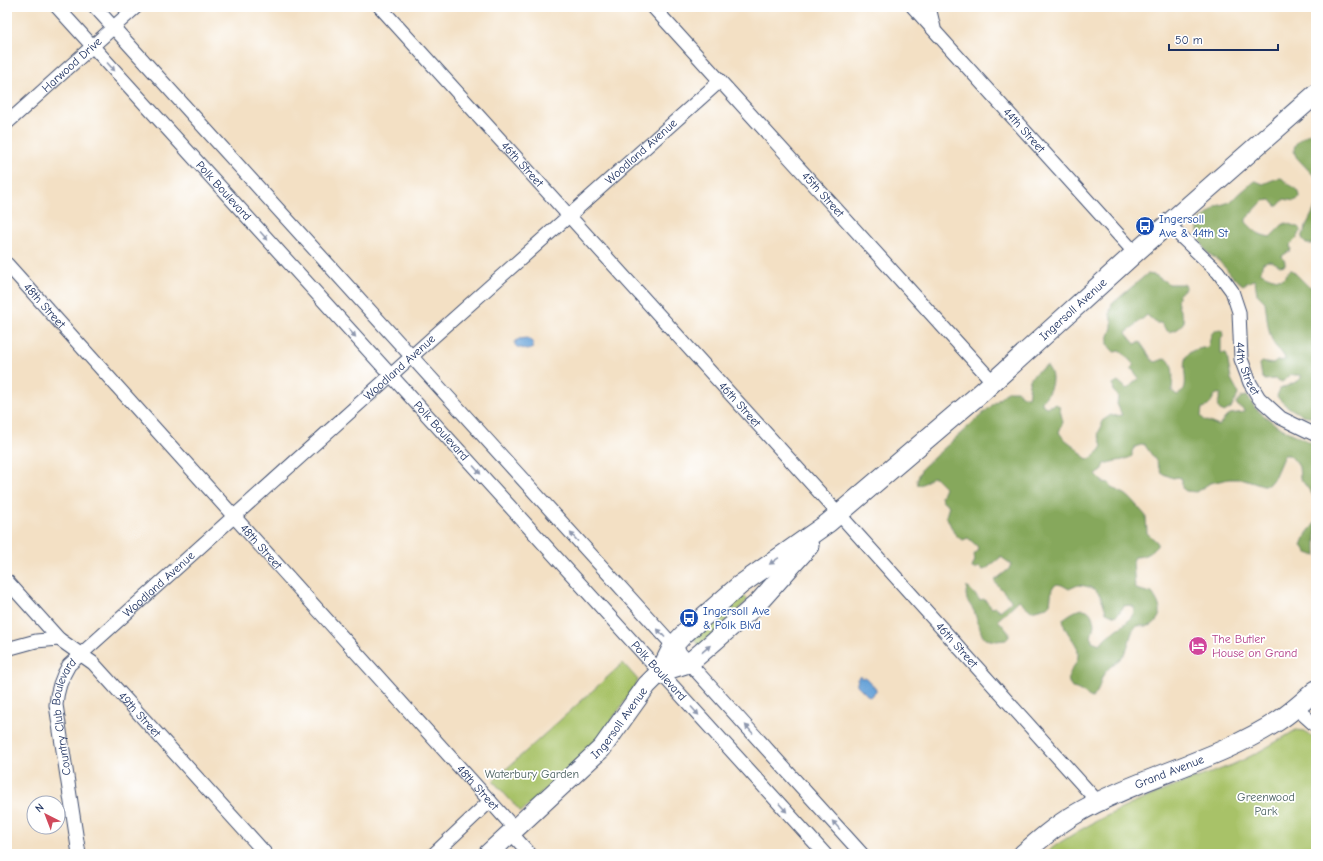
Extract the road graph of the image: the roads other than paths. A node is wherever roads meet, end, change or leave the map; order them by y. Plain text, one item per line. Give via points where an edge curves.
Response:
1 (57, 7) edge
2 (95, 7) edge
3 (136, 7) edge
4 (380, 7) edge
5 (653, 7) edge
6 (913, 7) edge
7 (929, 7) edge
8 (113, 28) junction
9 (935, 32) junction
10 (93, 47) junction
11 (720, 81) junction
12 (1316, 94) edge
13 (7, 123) edge
14 (568, 216) junction
15 (1168, 224) junction
16 (1135, 253) junction
17 (7, 264) edge
18 (411, 357) junction
19 (390, 375) junction
20 (993, 382) junction
21 (1316, 435) edge
22 (234, 516) junction
23 (834, 518) junction
24 (7, 581) edge
25 (58, 639) junction
26 (673, 646) junction
27 (7, 649) edge
28 (79, 654) junction
29 (689, 663) junction
30 (660, 672) junction
31 (1316, 690) edge
32 (1296, 708) junction
33 (1316, 726) edge
34 (490, 801) junction
35 (1098, 802) junction
36 (513, 831) junction
37 (79, 854) edge
38 (266, 854) edge
39 (434, 854) edge
40 (488, 854) edge
41 (530, 854) edge
42 (825, 854) edge
43 (862, 854) edge
44 (1023, 854) edge

1 - 10 street, Polk Boulevard
2 - 8 street
3 - 8 street, Harwood Drive
4 - 14 street, 46th Street
5 - 11 street, 45th Street
6 - 9 street, 44th Street
7 - 9 street
8 - 10 street, Harwood Drive
8 - 18 street
9 - 16 street, 44th Street
10 - 13 street, Harwood Drive
10 -> 19 street, Polk Boulevard
11 - 14 street, Woodland Avenue
11 - 20 street, 45th Street
12 - 15 main road, Ingersoll Avenue
14 - 18 street, Woodland Avenue
14 - 23 street, 46th Street
15 - 16 main road, Ingersoll Avenue
15 - 21 street, 44th Street via 1218,272 1232,291 1239,312 1241,359 1259,398 1281,418
16 - 20 main road, Ingersoll Avenue
17 - 22 street, 48th Street
18 - 19 street, Woodland Avenue
26 -> 18 street
19 - 22 street, Woodland Avenue
19 -> 30 street, Polk Boulevard
20 - 23 main road, Ingersoll Avenue
22 - 28 street, Woodland Avenue
22 - 34 street, 48th Street
23 -> 26 main road, Ingersoll Avenue via 740,585
29 -> 23 main road, Ingersoll Avenue via 758,603
23 - 35 street, 46th Street
24 - 25 street, 49th Street
25 - 27 street via 36,641
25 - 28 street, 49th Street
26 - 29 street
26 - 30 main road, Ingersoll Avenue
28 - 37 street, Country Club Boulevard via 63,674 57,691 56,705
28 - 38 street, 49th Street via 93,663
29 - 30 main road, Ingersoll Avenue
43 -> 29 street
30 - 36 main road, Ingersoll Avenue via 647,685 602,748
30 -> 42 street, Polk Boulevard
31 - 32 main road, Grand Avenue
32 - 33 street
32 - 35 main road, Grand Avenue via 1228,747
34 - 36 street, 48th Street
34 - 39 street
35 - 44 main road, Grand Avenue via 1042,837
36 - 40 main road, Ingersoll Avenue
36 - 41 street, 48th Street

